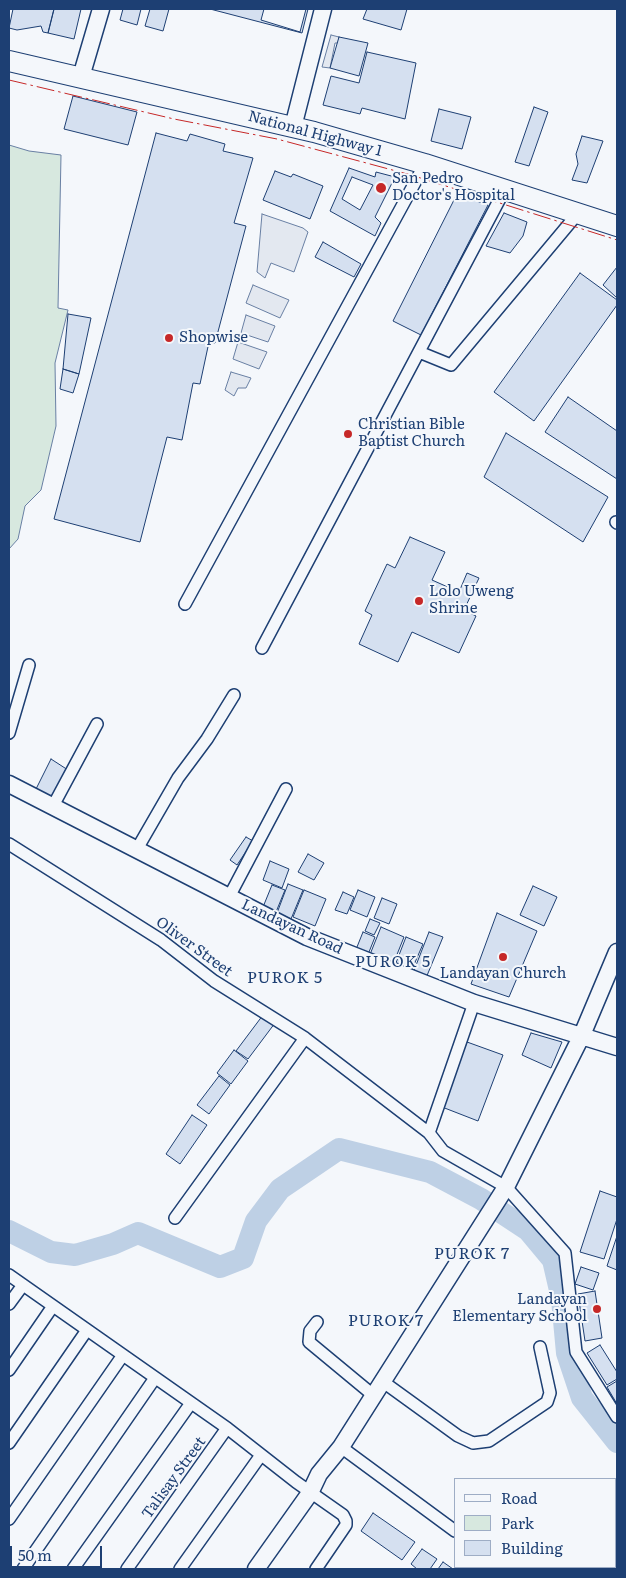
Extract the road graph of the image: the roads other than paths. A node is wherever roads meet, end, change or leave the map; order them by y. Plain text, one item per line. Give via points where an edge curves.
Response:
1 (101, 9) edge
2 (323, 9) edge
3 (9, 61) edge
4 (81, 77) junction
5 (293, 127) junction
6 (425, 164) junction
7 (504, 191) junction
8 (579, 212) junction
9 (617, 226) edge
10 (419, 352) junction
11 (185, 604) dead end
12 (262, 648) dead end
13 (29, 665) dead end
14 (234, 695) dead end
15 (97, 724) dead end
16 (9, 733) edge
17 (9, 784) edge
18 (286, 789) dead end
19 (53, 806) junction
20 (9, 844) edge
21 (137, 849) junction
22 (229, 897) junction
23 (617, 952) edge
24 (474, 1003) junction
25 (582, 1035) junction
26 (305, 1038) junction
27 (617, 1047) edge
28 (429, 1133) junction
29 (506, 1187) junction
30 (175, 1218) dead end
31 (9, 1275) edge
32 (23, 1285) junction
33 (9, 1304) edge
34 (53, 1306) junction
35 (317, 1322) dead end
36 (88, 1330) junction
37 (540, 1347) dead end
38 (123, 1355) junction
39 (9, 1370) edge
40 (155, 1378) junction
41 (378, 1388) junction
42 (191, 1403) junction
43 (617, 1417) edge
44 (227, 1428) junction
45 (9, 1443) edge
46 (341, 1447) junction
47 (261, 1455) junction
48 (306, 1490) junction
49 (9, 1519) edge
50 (454, 1530) edge
51 (23, 1569) edge
52 (73, 1569) edge
53 (127, 1569) edge
54 (180, 1569) edge
55 (244, 1569) edge
56 (256, 1569) edge
57 (316, 1569) edge

1 - 4 street
2 - 5 street
3 - 4 highway, National Highway 1
4 - 5 highway, National Highway 1
5 - 6 highway, National Highway 1
6 - 7 highway, National Highway 1
6 - 11 street
7 - 8 highway, National Highway 1
7 - 10 street
8 - 9 highway, National Highway 1
8 - 10 street via 451,365
10 - 12 street
13 - 16 street
14 - 21 street via 178,778
15 - 19 street
17 - 19 street, Landayan Road
18 - 22 street
19 - 21 street, Landayan Road
20 - 26 street, Oliver Street via 162,940 214,981
21 - 22 street, Landayan Road
22 - 24 street, Landayan Road via 307,936
23 - 25 street
24 - 25 street, Landayan Road
24 - 28 street
25 - 27 street, Landayan Road
25 - 29 street
26 - 28 street, Oliver Street
26 - 30 street
28 - 29 street, Oliver Street via 443,1151
29 - 41 street
29 - 43 street, Oliver Street via 565,1253 576,1352
31 - 32 street
32 - 33 street
32 - 34 street
34 - 36 street
34 - 39 street
35 - 41 street via 310,1331 309,1342
36 - 38 street
36 - 45 street
37 - 41 street via 550,1393 547,1402 489,1441 473,1443 458,1436
38 - 40 street
38 - 49 street
40 - 42 street
40 - 51 street
41 - 46 street
42 - 44 street
42 - 52 street
44 - 47 street
44 - 53 street, Talisay Street
46 - 48 street
46 - 50 street
47 - 48 street
47 - 54 street
48 - 55 street
48 - 56 street
48 - 57 street via 343,1515 346,1521

